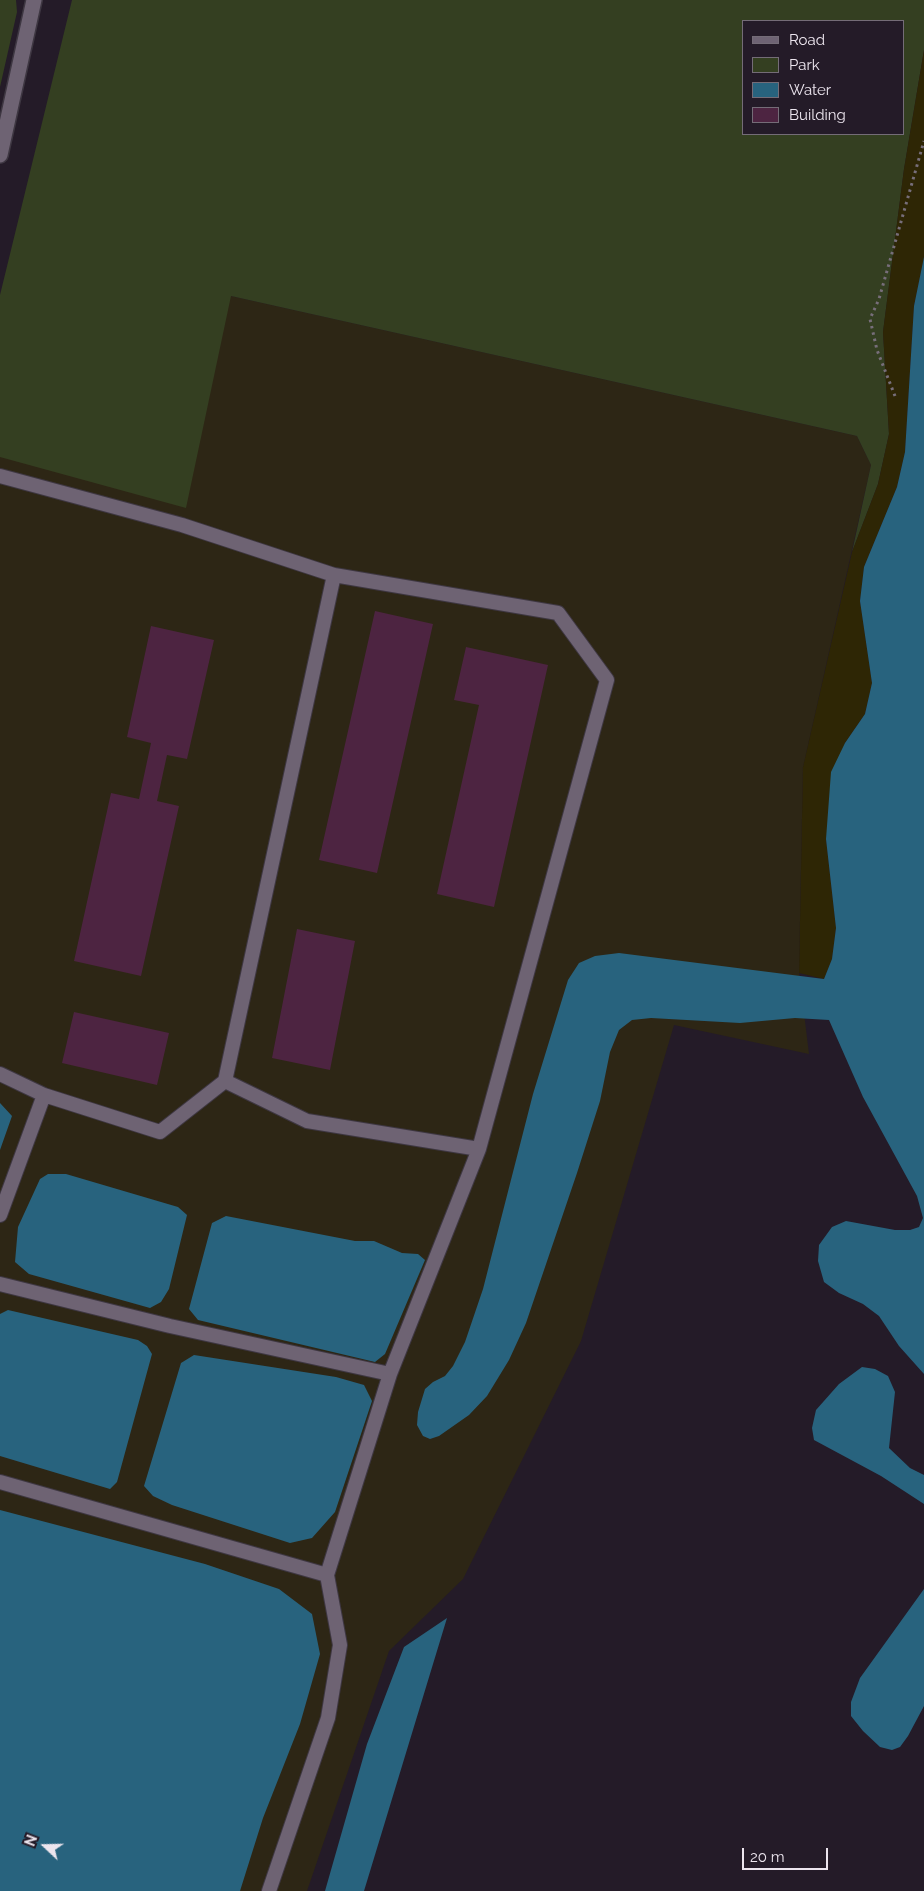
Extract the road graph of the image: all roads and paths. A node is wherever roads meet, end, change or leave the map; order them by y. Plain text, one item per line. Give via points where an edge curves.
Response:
1 (34, 0) edge
2 (924, 141) edge
3 (0, 155) edge
4 (895, 396) dead end
5 (0, 476) edge
6 (334, 575) junction
7 (0, 1074) edge
8 (225, 1082) junction
9 (44, 1094) junction
10 (479, 1150) junction
11 (0, 1215) edge
12 (0, 1284) edge
13 (390, 1374) junction
14 (0, 1482) edge
15 (327, 1575) junction
16 (269, 1891) edge

1 - 3 street
2 - 4 path via 879,299 870,318 877,350
5 - 6 lane via 182,525
6 - 8 lane
6 - 10 lane via 558,612 607,680
7 - 9 lane
8 - 9 lane via 160,1132
8 - 10 lane via 307,1121
9 - 11 lane
10 - 13 lane
12 - 13 lane via 170,1326
13 - 15 lane
14 - 15 lane
15 - 16 lane via 340,1645 328,1718

